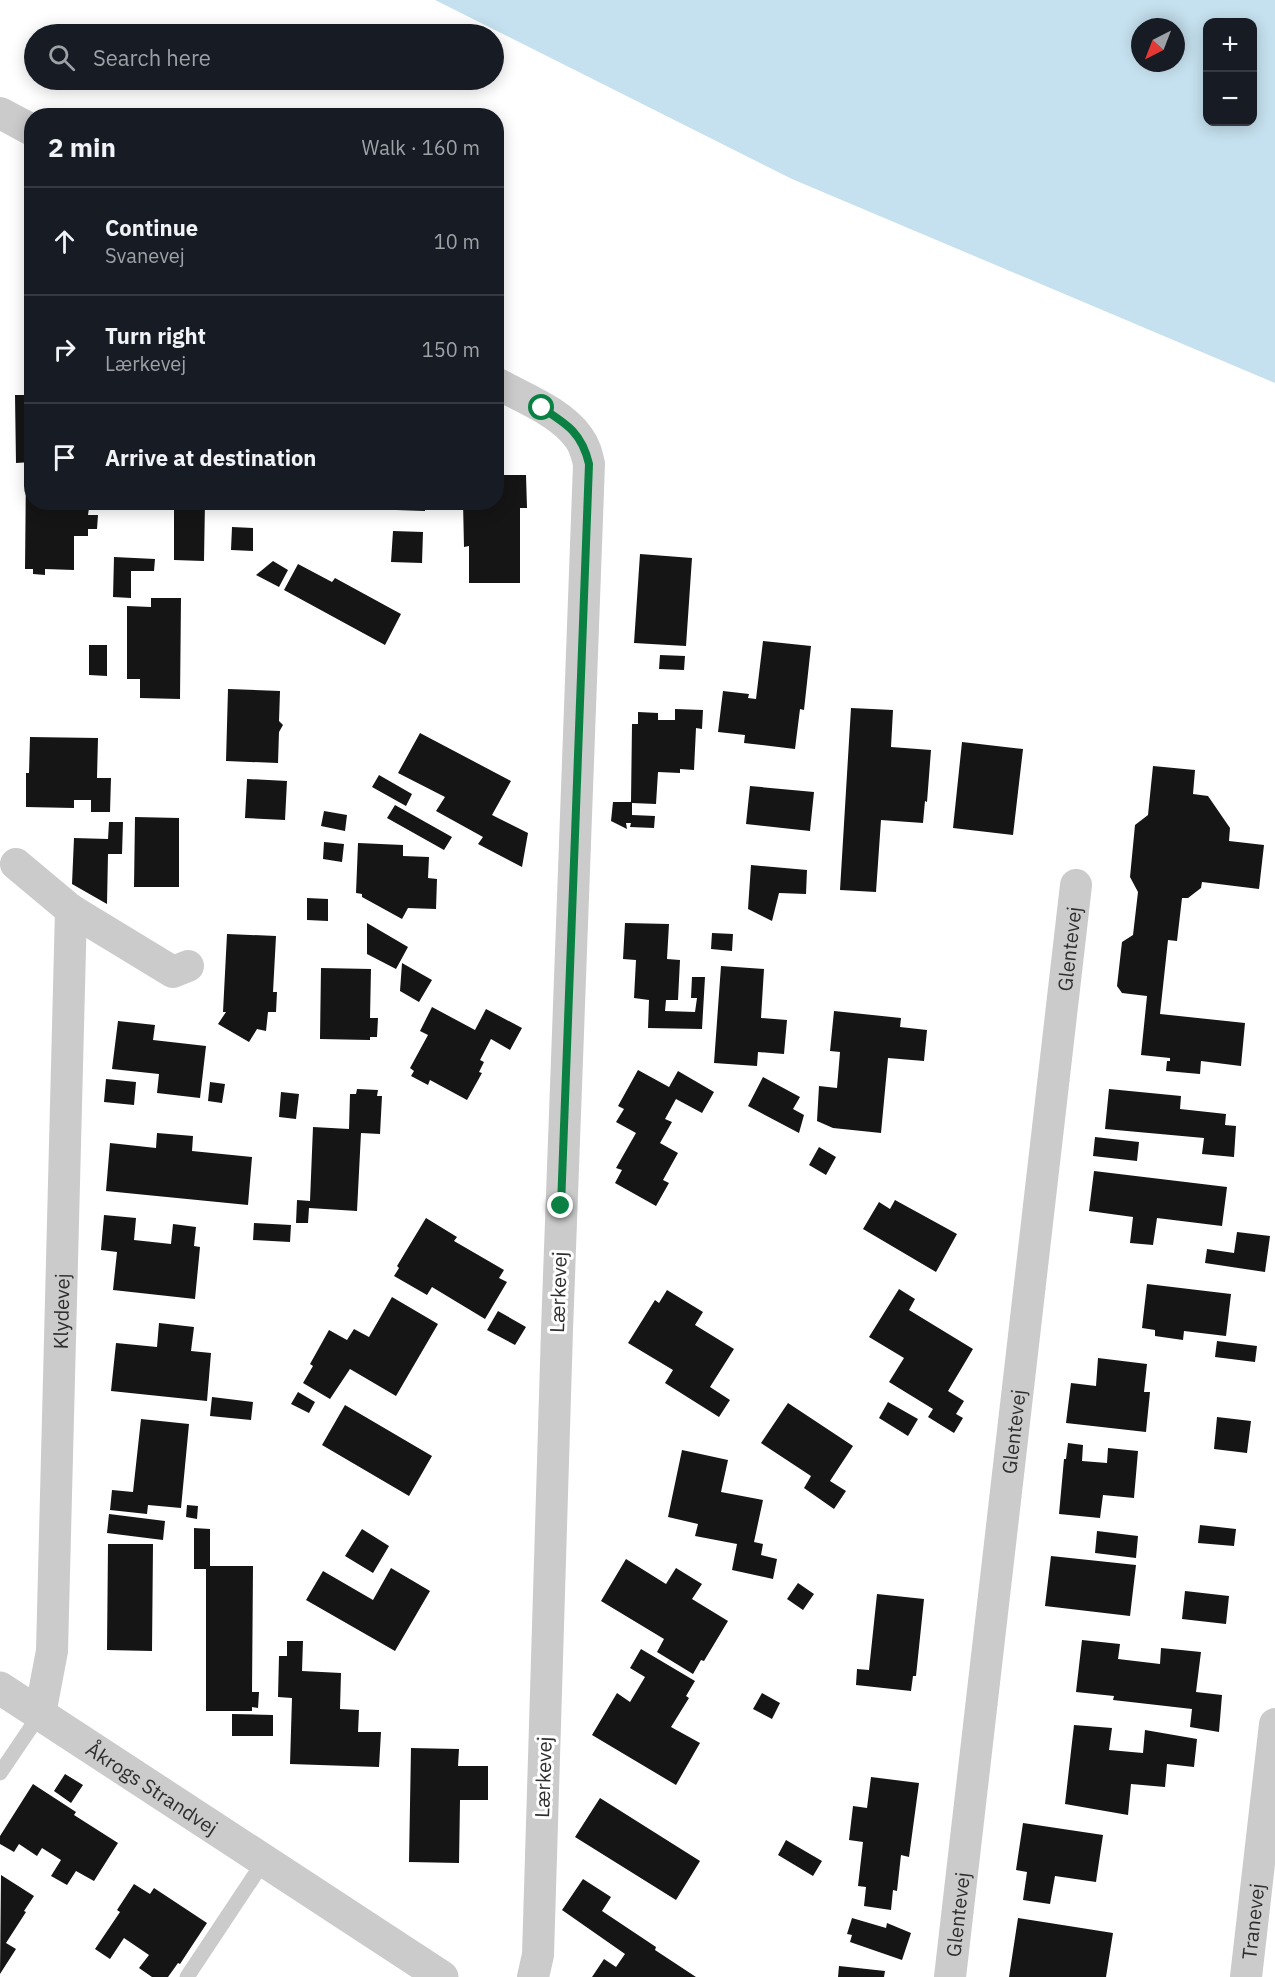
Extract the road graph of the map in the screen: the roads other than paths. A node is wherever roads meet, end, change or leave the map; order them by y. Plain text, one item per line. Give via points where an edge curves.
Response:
1 (0, 113) edge
2 (24, 126) edge
3 (504, 387) edge
4 (16, 864) dead end
5 (1076, 885) dead end
6 (71, 910) junction
7 (188, 966) dead end
8 (0, 1688) edge
9 (40, 1714) junction
10 (1275, 1724) edge
11 (0, 1773) edge
12 (1268, 1853) edge
13 (264, 1861) junction
14 (187, 1977) edge
15 (442, 1977) edge
16 (532, 1977) edge
17 (950, 1977) edge
18 (1246, 1977) edge

1 - 2 street
3 - 16 street, Lærkevej via 573,430 581,439 589,464 538,1944
4 - 6 street
5 - 17 street, Glentevej
6 - 7 street via 173,972
6 - 9 street, Klydevej via 52,1651
8 - 9 street, Åkrogs Strandvej
9 - 11 lane
9 - 13 street, Åkrogs Strandvej
10 - 12 street, Tranevej
12 - 18 street, Tranevej
13 - 14 lane
13 - 15 street, Åkrogs Strandvej

